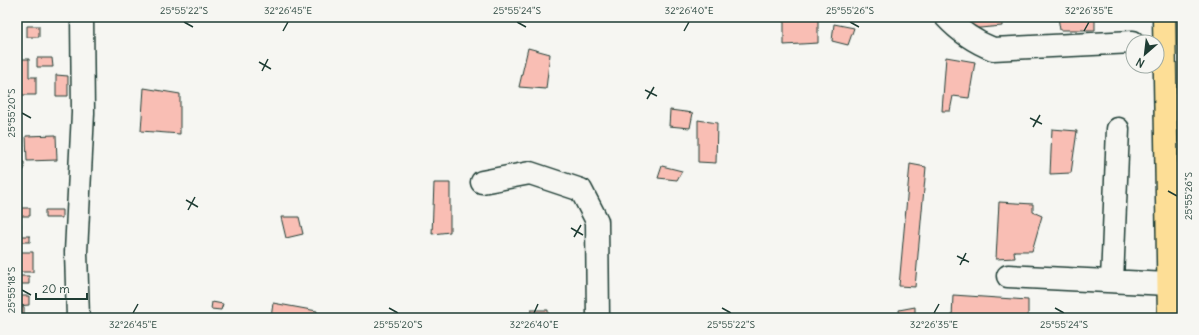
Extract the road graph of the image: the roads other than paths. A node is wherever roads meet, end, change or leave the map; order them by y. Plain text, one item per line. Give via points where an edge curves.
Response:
1 (82, 17) edge
2 (946, 17) edge
3 (1164, 17) edge
4 (1164, 34) edge
5 (1125, 42) edge
6 (1165, 74) edge
7 (1118, 129) dead end
8 (482, 182) dead end
9 (1008, 276) dead end
10 (1112, 281) junction
11 (1168, 284) junction
12 (78, 318) edge
13 (598, 318) edge
14 (1169, 318) edge

1 - 12 street via 83,113 76,252
2 - 5 street via 979,44 993,49
3 - 4 highway
6 - 11 highway
7 - 10 street
8 - 13 street via 530,173 581,190 597,221
9 - 10 street
10 - 11 street
11 - 14 highway

